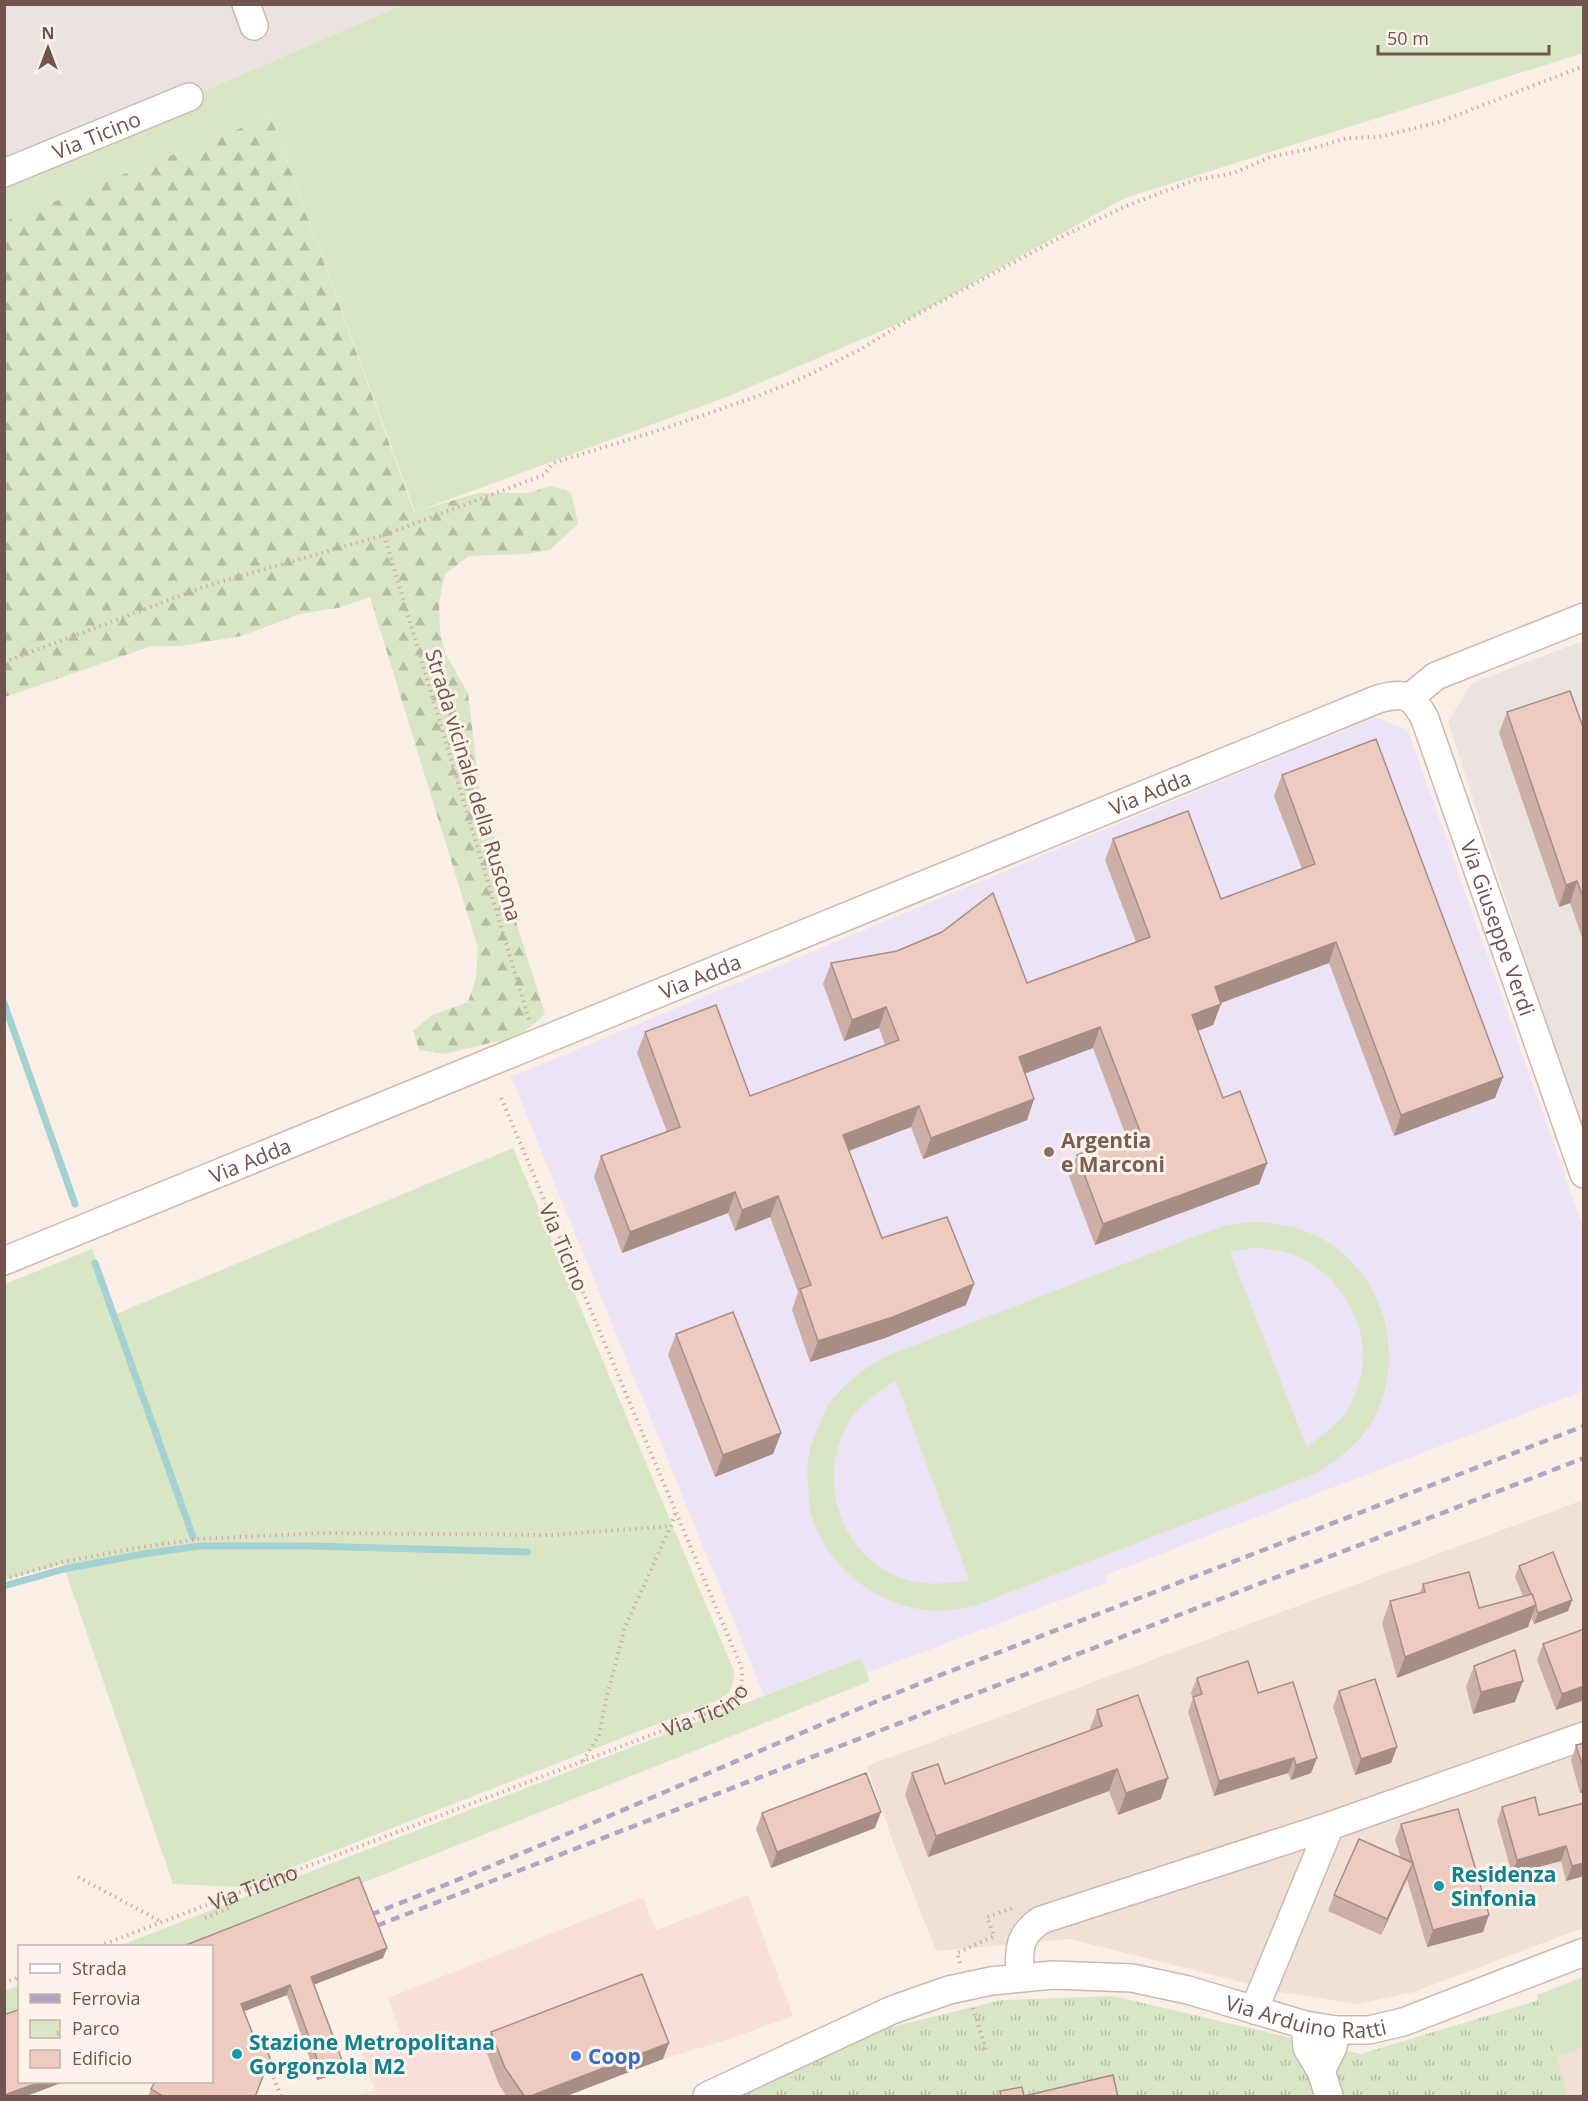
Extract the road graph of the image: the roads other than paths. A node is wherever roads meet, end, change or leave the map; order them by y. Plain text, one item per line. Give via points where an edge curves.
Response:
1 (189, 97) dead end
2 (4, 173) edge
3 (1584, 617) edge
4 (1403, 696) junction
5 (1584, 1174) edge
6 (4, 1260) edge
7 (1584, 1736) edge
8 (1330, 1826) junction
9 (1584, 1952) edge
10 (1020, 1977) junction
11 (1254, 2010) junction
12 (1305, 2025) junction
13 (1336, 2030) junction
14 (1321, 2071) junction
15 (722, 2094) edge
16 (1329, 2097) edge

1 - 2 street, Via Ticino
3 - 4 street, Via Adda via 1436,676
4 - 5 street, Via Giuseppe Verdi via 1418,705 1425,718
4 - 6 street, Via Adda via 1378,699
7 - 8 street
8 - 10 street via 1041,1920 1021,1942
8 - 11 street
9 - 13 street, Via Arduino Ratti via 1392,2026
10 - 11 street, Via Arduino Ratti via 1132,1978 1176,1986
10 - 15 street, Via Arduino Ratti via 966,1985 909,2003
11 - 12 street, Via Arduino Ratti
12 - 13 street, Via Arduino Ratti
12 - 14 street via 1307,2048
13 - 14 street via 1335,2043
14 - 16 street

